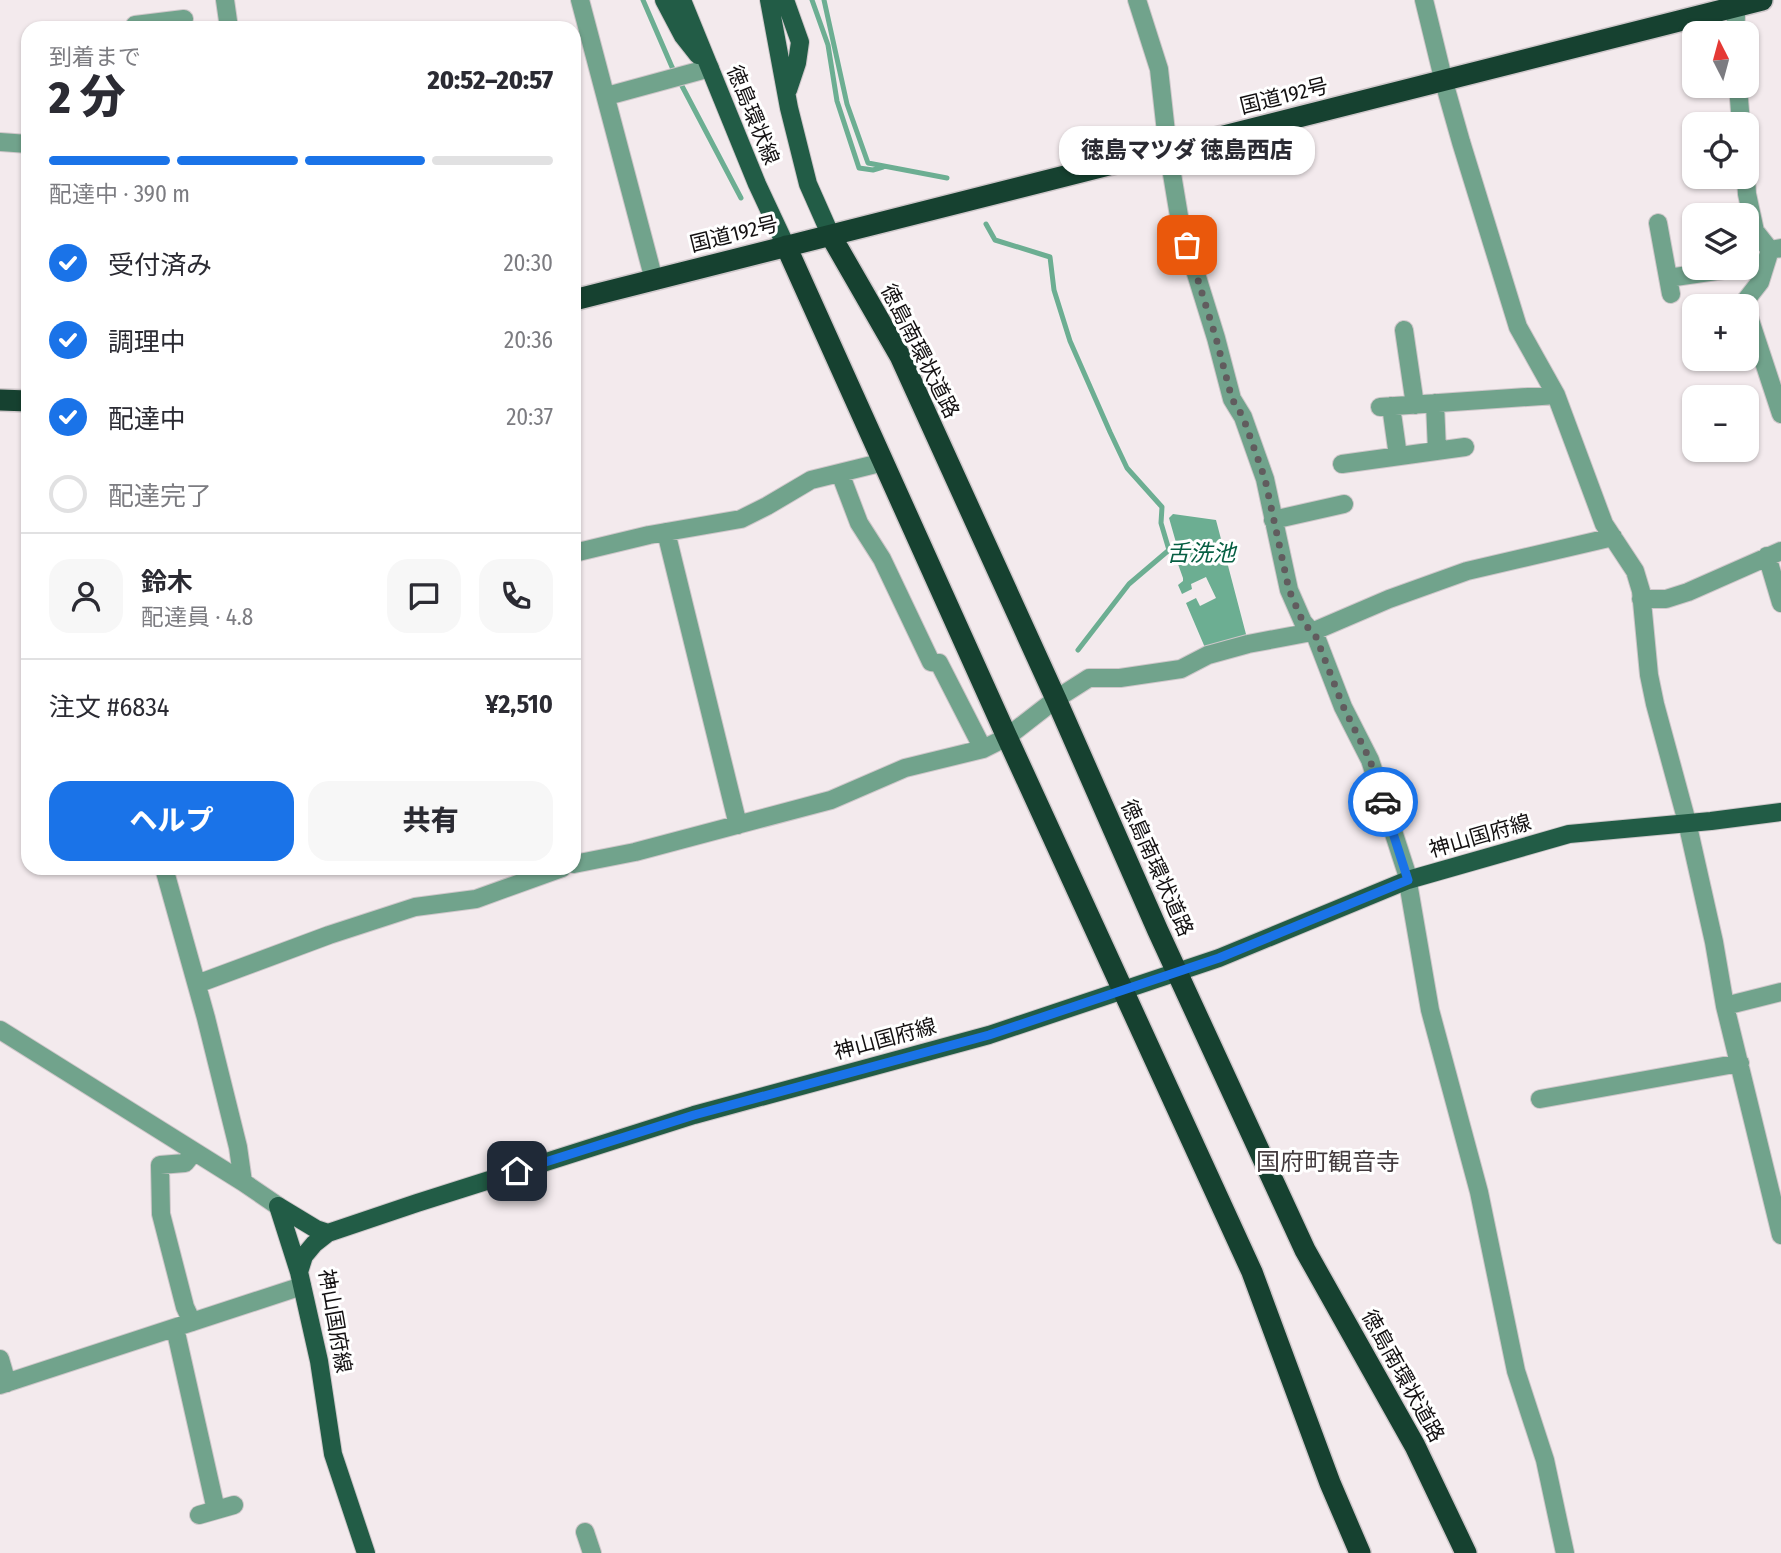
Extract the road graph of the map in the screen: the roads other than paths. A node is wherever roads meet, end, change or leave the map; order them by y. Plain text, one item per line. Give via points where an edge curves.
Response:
1 (225, 0) edge
2 (580, 0) edge
3 (664, 0) edge
4 (682, 0) edge
5 (769, 0) edge
6 (785, 0) edge
7 (1137, 0) edge
8 (1424, 0) edge
9 (1762, 0) edge
10 (1736, 3) edge
11 (184, 19) dead end
12 (175, 21) edge
13 (228, 21) edge
14 (1735, 21) edge
15 (710, 68) junction
16 (1444, 82) junction
17 (787, 94) junction
18 (607, 96) junction
19 (0, 142) edge
20 (21, 144) edge
21 (1168, 150) junction
22 (1747, 189) edge
23 (1658, 223) dead end
24 (831, 236) junction
25 (786, 246) junction
26 (1772, 254) edge
27 (654, 280) junction
28 (1692, 280) edge
29 (581, 298) edge
30 (1404, 330) dead end
31 (1556, 395) junction
32 (0, 400) edge
33 (21, 401) edge
34 (1435, 403) junction
35 (1415, 405) junction
36 (1781, 414) edge
37 (1465, 447) dead end
38 (1437, 451) junction
39 (1398, 456) junction
40 (884, 463) junction
41 (1342, 464) dead end
42 (840, 473) junction
43 (1344, 504) dead end
44 (1273, 520) junction
45 (666, 532) junction
46 (1613, 537) junction
47 (581, 551) edge
48 (1774, 554) edge
49 (1641, 599) junction
50 (1781, 603) edge
51 (1312, 632) junction
52 (1056, 699) junction
53 (1007, 737) junction
54 (983, 749) junction
55 (1781, 811) edge
56 (1687, 822) junction
57 (738, 825) junction
58 (581, 863) edge
59 (166, 875) edge
60 (543, 875) edge
61 (1408, 880) junction
62 (1177, 972) junction
63 (197, 984) junction
64 (1124, 989) junction
65 (1781, 992) edge
66 (1725, 1006) junction
67 (0, 1030) edge
68 (1740, 1063) junction
69 (1540, 1099) dead end
70 (194, 1152) junction
71 (1774, 1173) edge
72 (243, 1182) junction
73 (278, 1206) junction
74 (328, 1233) junction
75 (1781, 1235) edge
76 (300, 1279) junction
77 (192, 1322) junction
78 (175, 1328) junction
79 (0, 1359) edge
80 (4, 1384) edge
81 (234, 1505) dead end
82 (585, 1532) dead end
83 (366, 1553) edge
84 (592, 1553) edge
85 (1360, 1553) edge
86 (1466, 1553) edge
87 (1565, 1553) edge

1 - 13 street
2 - 18 street
3 - 15 main road via 683,36
4 - 15 main road, 徳島環状線
5 - 17 main road, 徳島環状線
6 - 17 main road via 800,42
7 - 21 street via 1159,69
8 - 16 street
9 - 10 highway, 国道192号
10 - 14 street
10 - 16 highway, 国道192号
11 - 12 street
15 - 18 street
15 - 25 main road, 徳島環状線
16 - 21 highway, 国道192号
16 - 31 street via 1518,327
17 - 24 main road, 徳島環状線 via 808,184
18 - 27 street
19 - 20 street
21 - 24 highway, 国道192号
21 - 44 street via 1180,222 1232,399 1265,479
22 - 26 street via 1755,230
23 - 28 street via 1670,286
24 - 25 highway, 国道192号
24 - 52 highway, 徳島南環状道路 via 900,356
25 - 27 highway, 国道192号
25 - 40 highway
26 - 36 street via 1746,300
27 - 29 highway, 国道192号
30 - 35 street
31 - 34 street
31 - 46 street via 1604,524
32 - 33 highway
34 - 35 street
34 - 38 street
35 - 39 street via 1386,407
37 - 38 street
38 - 39 street
39 - 41 street
40 - 42 street
40 - 53 highway
42 - 45 street via 811,480 741,519
42 - 54 street via 859,523 882,559 931,662 939,663
43 - 44 street
44 - 51 street via 1289,590
45 - 47 street
45 - 57 street
46 - 49 street via 1635,571
46 - 51 street via 1467,571
48 - 49 street via 1688,592 1666,599
48 - 50 street
49 - 56 street via 1649,675
51 - 52 street via 1221,651 1181,669 1089,678
51 - 61 street via 1370,760
52 - 53 street
52 - 62 highway, 徳島南環状道路
53 - 54 street
53 - 64 highway
54 - 57 street via 905,768 831,800
55 - 56 main road, 神山国府線
56 - 61 main road, 神山国府線 via 1569,834
56 - 66 street
57 - 58 street
59 - 63 street
60 - 63 street via 476,899 415,906
61 - 62 main road, 神山国府線
61 - 87 street via 1430,1010 1479,1192 1516,1371 1545,1460
62 - 64 main road, 神山国府線
62 - 86 highway, 徳島南環状道路 via 1305,1250 1415,1446
63 - 72 street
64 - 74 main road, 神山国府線 via 989,1035 694,1115
64 - 85 highway via 1252,1272
65 - 66 street
66 - 68 street
67 - 70 street
68 - 69 street
68 - 71 street
70 - 72 street
70 - 77 street via 185,1163 160,1165 161,1214
71 - 75 street
72 - 73 street
73 - 74 main road
73 - 76 main road
74 - 76 main road, 神山国府線 via 304,1256
76 - 77 street
76 - 83 main road, 神山国府線 via 333,1454
77 - 78 street
78 - 80 street
78 - 81 street via 208,1512
79 - 80 street
82 - 84 street

